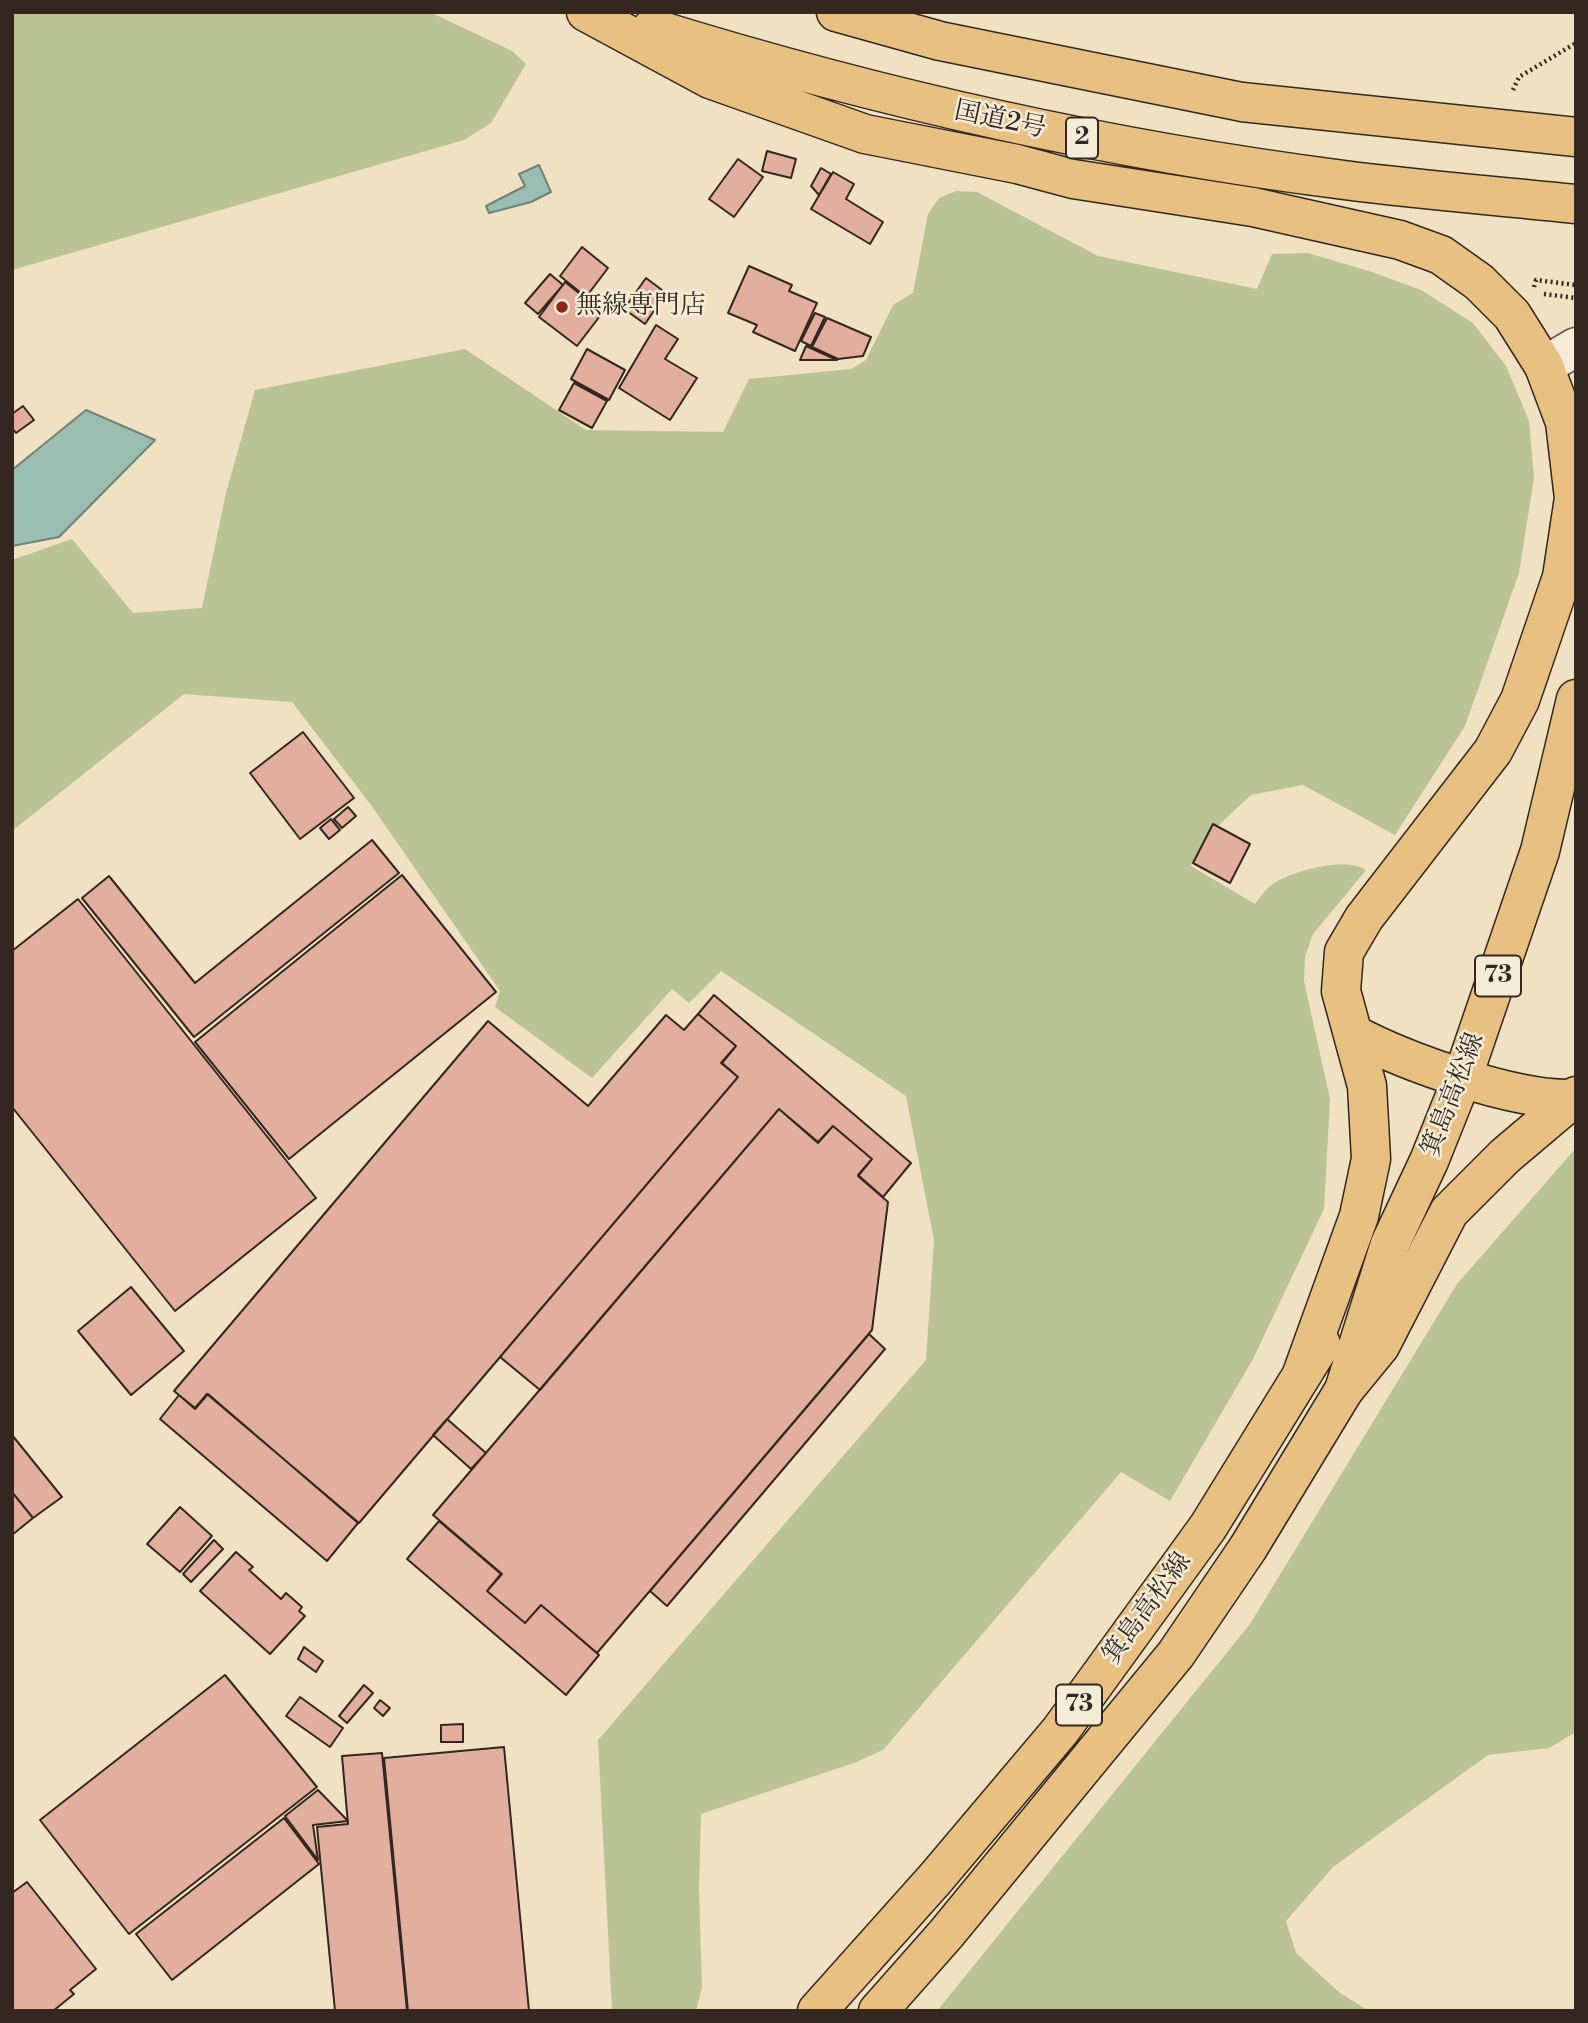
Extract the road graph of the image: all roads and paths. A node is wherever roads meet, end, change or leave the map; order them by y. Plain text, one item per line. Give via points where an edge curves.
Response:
1 (586, 12) edge
2 (600, 12) edge
3 (836, 12) edge
4 (1576, 43) edge
5 (1513, 90) dead end
6 (1576, 137) edge
7 (1576, 204) edge
8 (1576, 285) edge
9 (1576, 298) edge
10 (1560, 357) edge
11 (1576, 699) edge
12 (1353, 1034) junction
13 (1463, 1076) junction
14 (1574, 1098) edge
15 (1390, 1244) junction
16 (1303, 1371) junction
17 (1344, 1390) junction
18 (817, 2011) edge
19 (878, 2011) edge

1 - 10 main road via 710,79 865,134 1073,179 1253,207 1400,240 1441,255 1479,282
2 - 7 main road, 国道2号 / 2 via 955,112 1089,139 1343,180
3 - 6 main road via 940,41 1242,102
4 - 5 path via 1519,77
8 - 9 path via 1536,280 1533,293
10 - 12 main road via 1574,498 1562,577 1520,700 1493,751 1364,918 1344,952 1341,991
11 - 13 main road, 箕島高松線 / 73 via 1540,851
12 - 13 main road
12 - 16 main road via 1367,1086 1371,1158 1359,1216
13 - 14 main road via 1543,1100
13 - 15 main road, 箕島高松線 / 73
14 - 17 main road via 1504,1156 1449,1212 1380,1346
15 - 16 main road, 箕島高松線 / 73
15 - 17 main road, 箕島高松線 / 73
16 - 18 main road, 箕島高松線 / 73 via 1208,1527 1060,1731
17 - 19 main road, 箕島高松線 / 73 via 1248,1548 1176,1654

